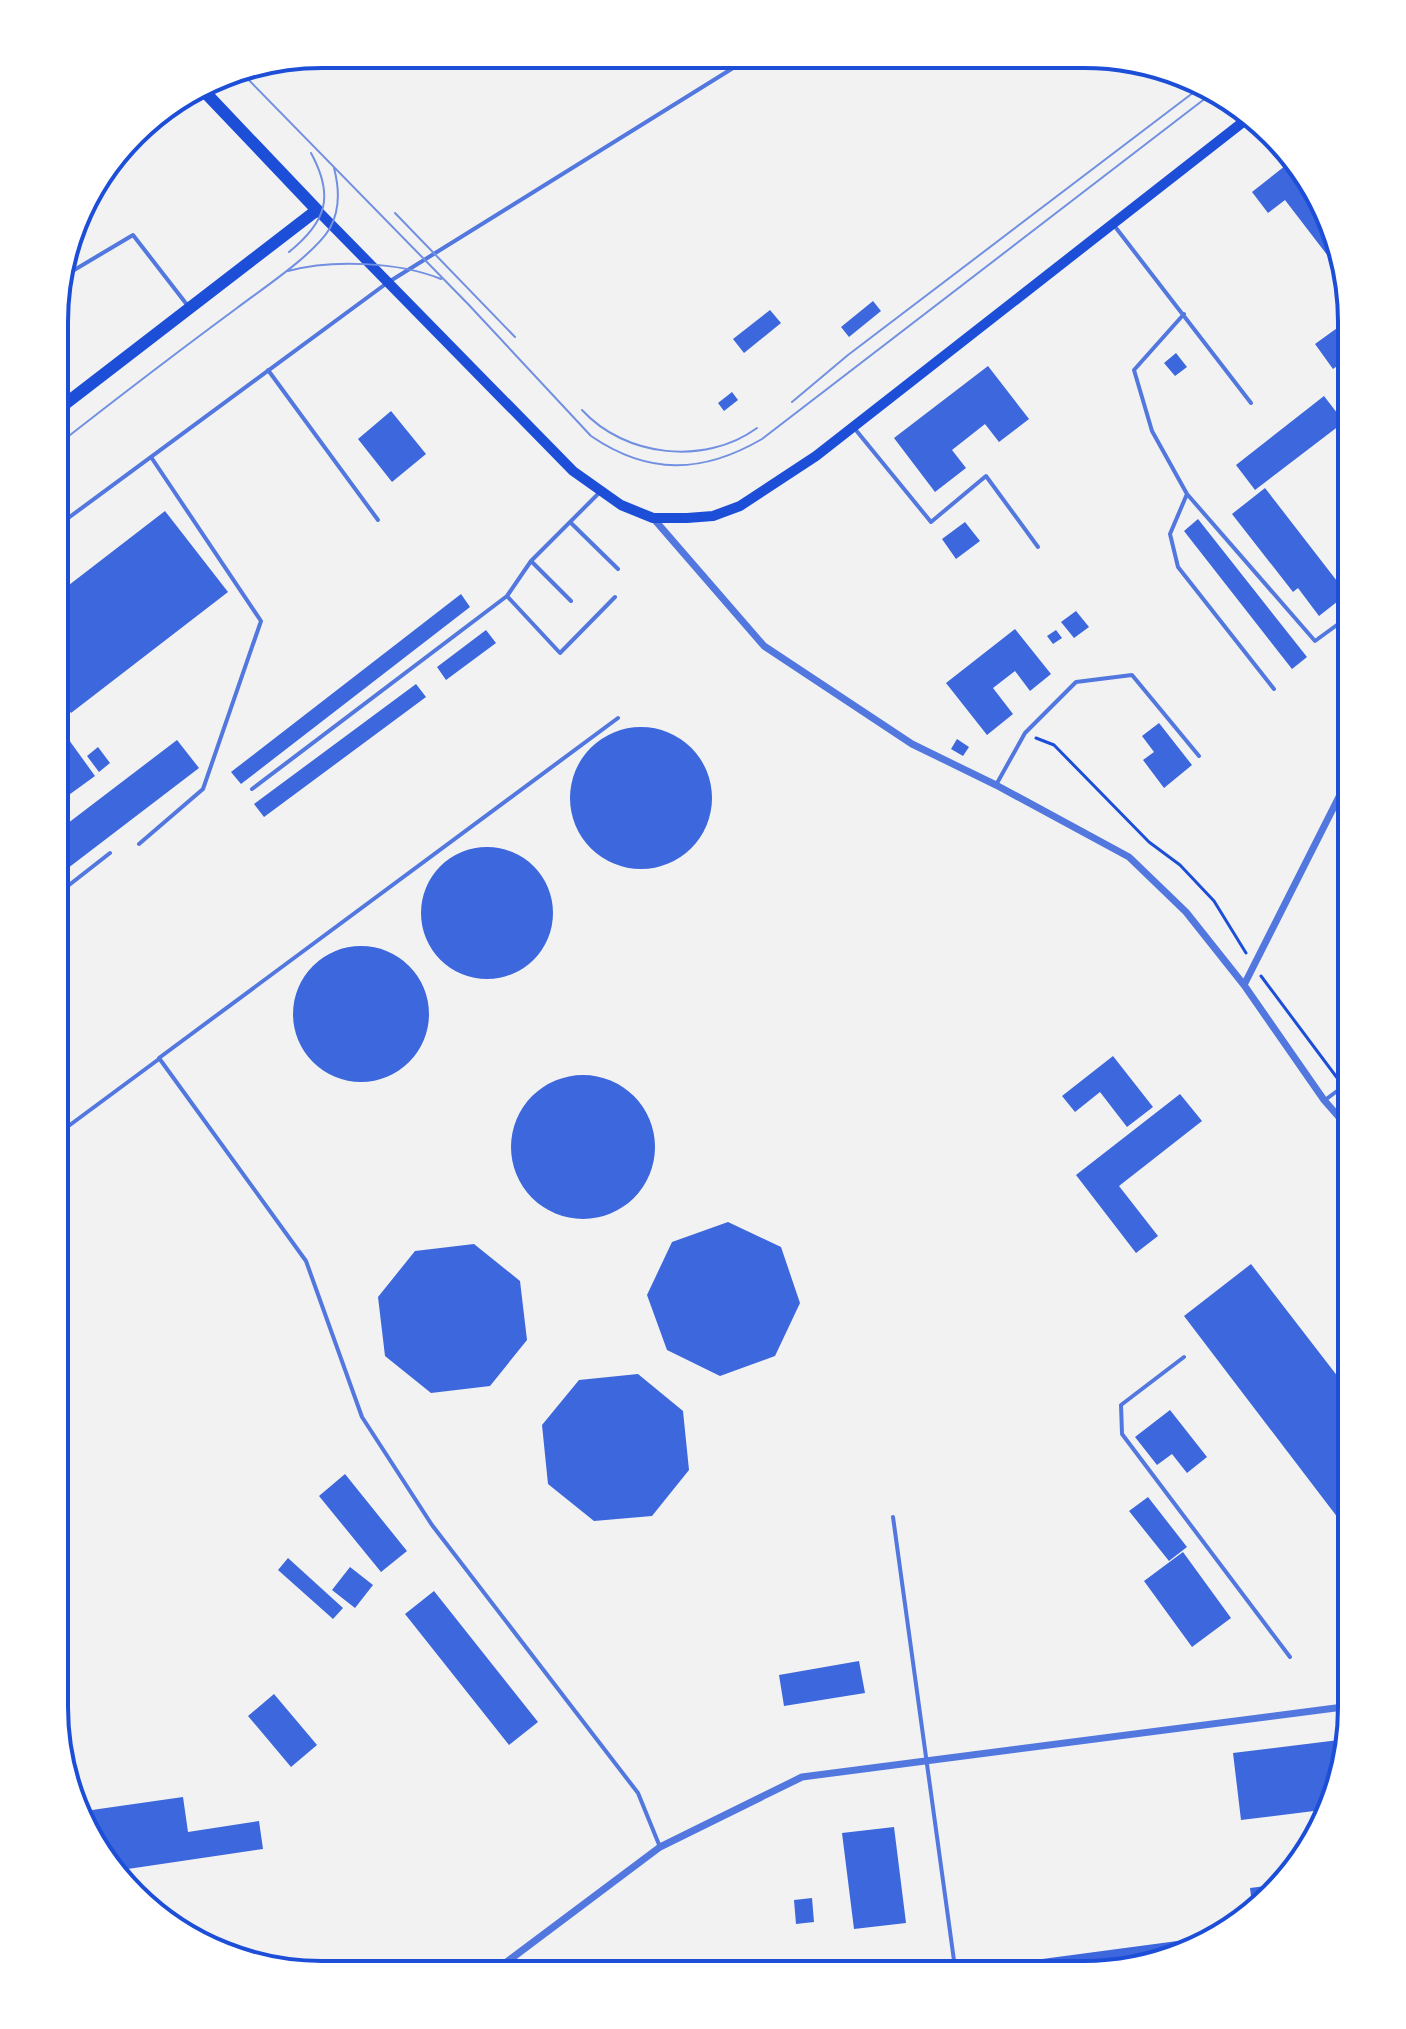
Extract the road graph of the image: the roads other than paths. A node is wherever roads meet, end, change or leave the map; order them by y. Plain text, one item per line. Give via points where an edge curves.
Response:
1 (733, 68) edge
2 (208, 95) edge
3 (1241, 123) edge
4 (317, 210) junction
5 (1111, 223) junction
6 (74, 270) edge
7 (387, 283) junction
8 (190, 308) junction
9 (1184, 314) junction
10 (268, 370) junction
11 (68, 402) edge
12 (1251, 403) dead end
13 (853, 427) junction
14 (151, 457) junction
15 (600, 492) junction
16 (1187, 494) junction
17 (68, 518) edge
18 (653, 518) junction
19 (378, 520) dead end
20 (570, 522) junction
21 (1038, 547) dead end
22 (531, 561) junction
23 (618, 569) dead end
24 (507, 596) junction
25 (615, 597) dead end
26 (571, 601) dead end
27 (1338, 624) edge
28 (1274, 689) dead end
29 (618, 718) dead end
30 (1199, 756) dead end
31 (996, 785) junction
32 (252, 789) dead end
33 (1338, 800) edge
34 (139, 844) dead end
35 (110, 853) dead end
36 (68, 886) edge
37 (1244, 985) junction
38 (159, 1058) junction
39 (1337, 1090) edge
40 (1324, 1100) junction
41 (1337, 1115) edge
42 (68, 1126) edge
43 (1184, 1357) dead end
44 (893, 1517) dead end
45 (1290, 1657) dead end
46 (1337, 1708) edge
47 (928, 1761) junction
48 (660, 1847) junction
49 (508, 1961) edge
50 (954, 1961) edge

1 - 7 lane
2 - 4 main road
3 - 5 main road
4 - 7 main road
4 - 8 main road
5 - 9 lane
5 - 13 main road
6 - 8 lane via 133,235
7 - 10 lane
7 - 15 main road
8 - 11 main road
9 - 12 lane
9 - 16 lane via 1134,370 1152,431
10 - 14 lane
10 - 19 lane
13 - 18 main road via 740,506 713,516
13 - 21 lane via 931,522 986,476
14 - 17 lane
14 - 34 lane via 261,621 203,789
15 - 18 main road
15 - 20 lane
16 - 27 lane via 1315,641
16 - 28 lane via 1170,534 1178,567
18 - 31 street via 764,646 912,744
20 - 22 lane
20 - 23 lane
22 - 24 lane
22 - 26 lane
24 - 25 lane via 560,653
24 - 32 lane
29 - 38 lane
30 - 31 lane via 1132,675 1076,682 1025,733
31 - 37 street via 1129,857 1186,912
33 - 37 street
35 - 36 lane
37 - 40 street
38 - 42 lane
38 - 48 lane via 306,1261 362,1417 432,1525 638,1793
39 - 40 lane
40 - 41 street
43 - 45 lane via 1121,1405 1122,1434
44 - 47 lane
46 - 47 street
47 - 48 street via 802,1777
47 - 50 lane
48 - 49 street

